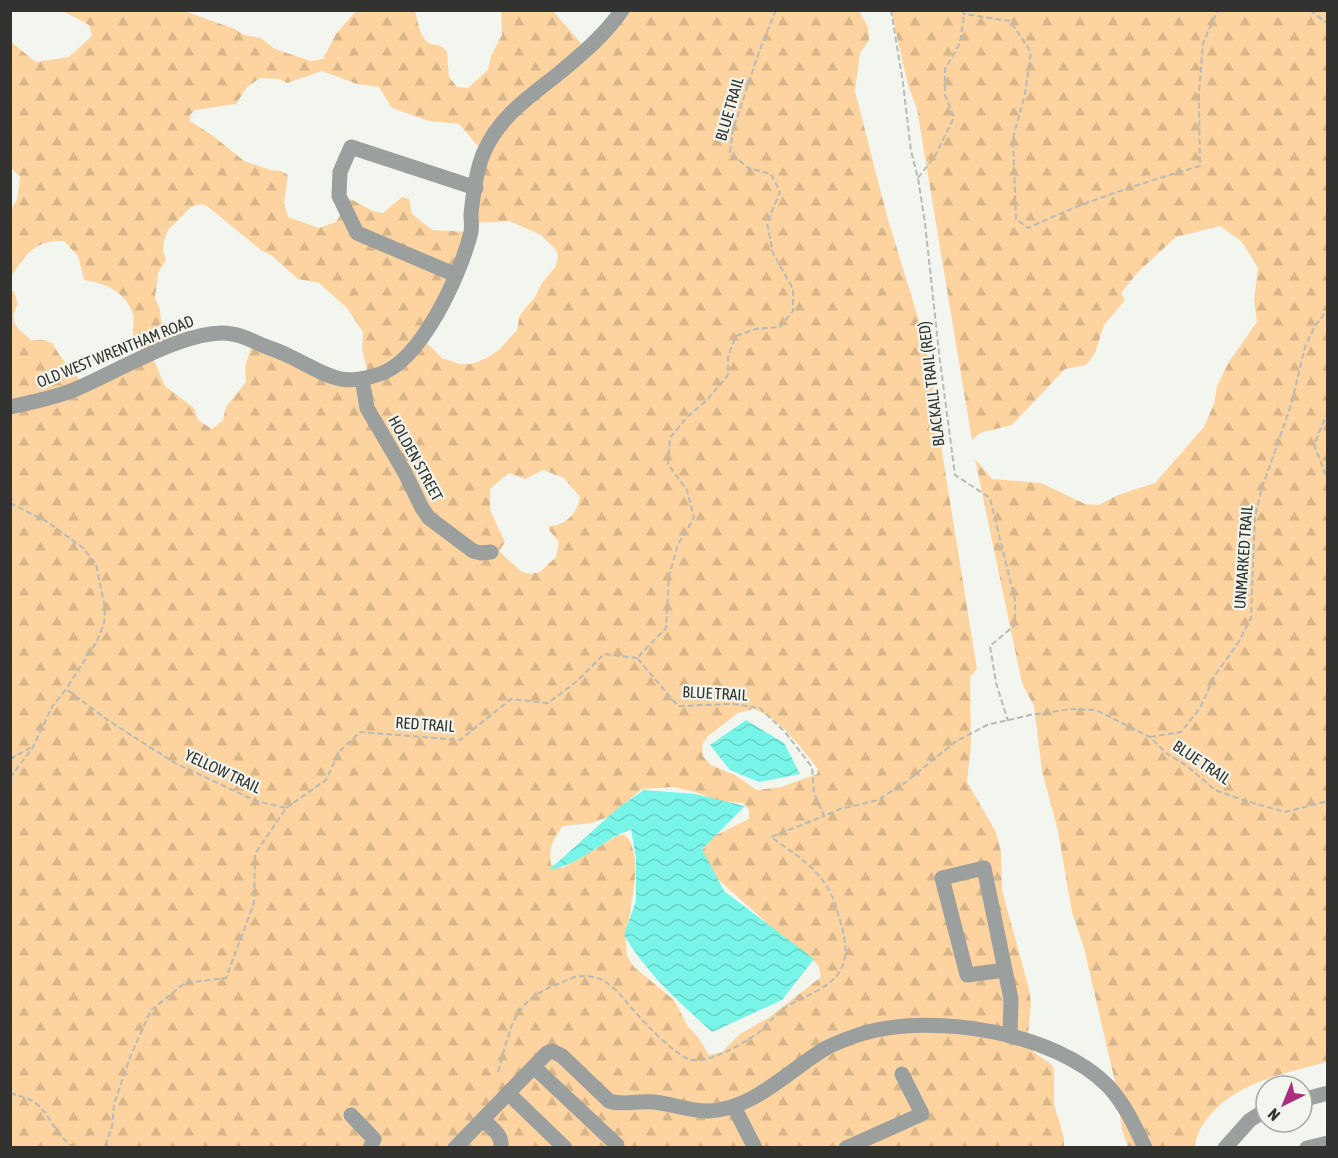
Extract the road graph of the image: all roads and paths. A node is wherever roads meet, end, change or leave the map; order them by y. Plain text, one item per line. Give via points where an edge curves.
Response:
1 (622, 10) edge
2 (776, 10) edge
3 (891, 10) edge
4 (1218, 10) edge
5 (1310, 10) edge
6 (963, 12) edge
7 (1328, 21) edge
8 (918, 178) junction
9 (476, 188) junction
10 (456, 275) junction
11 (1328, 309) edge
12 (362, 379) junction
13 (10, 407) edge
14 (1328, 411) edge
15 (1328, 480) edge
16 (10, 503) edge
17 (490, 552) dead end
18 (637, 658) junction
19 (66, 689) junction
20 (1008, 721) junction
21 (1150, 737) junction
22 (33, 747) junction
23 (10, 759) edge
24 (10, 778) edge
25 (1328, 801) edge
26 (286, 808) junction
27 (824, 816) junction
28 (1005, 970) junction
29 (1010, 1036) junction
30 (534, 1067) junction
31 (498, 1072) dead end
32 (902, 1074) dead end
33 (10, 1093) edge
34 (508, 1093) junction
35 (734, 1107) junction
36 (351, 1115) dead end
37 (1254, 1118) edge
38 (483, 1120) junction
39 (1328, 1143) edge
40 (75, 1148) edge
41 (104, 1148) edge
42 (370, 1148) edge
43 (455, 1148) edge
44 (501, 1148) edge
45 (565, 1148) edge
46 (614, 1148) edge
47 (754, 1148) edge
48 (846, 1148) edge
49 (1145, 1148) edge
50 (1225, 1148) edge
51 (1307, 1148) edge

1 - 9 street, OLD WEST WRENTHAM ROAD via 580,56 543,84 496,129 483,155
2 - 18 path, BLUE TRAIL via 733,130 730,152 748,168 771,174 780,192 766,223 774,253 793,289 793,311 780,327 736,336 728,356 728,375 670,438 668,464 687,490 694,518 678,544 669,576 666,628
3 - 8 path, BLACKALL TRAIL (RED)
4 - 6 path via 1203,43 1200,166 1064,211 1028,228 1016,219 1013,138 1032,52 1010,21
5 - 7 path
6 - 8 path via 960,43 945,69 945,94 954,117 936,156
8 - 20 path, BLACKALL TRAIL (RED) via 955,475 990,498 1015,600 1015,625 990,646
9 - 10 street, OLD WEST WRENTHAM ROAD via 472,229
9 - 10 street via 351,147 340,172 339,196 357,232
10 - 12 street, OLD WEST WRENTHAM ROAD via 416,346 393,367
11 - 21 path, UNMARKED TRAIL via 1305,347 1291,405 1261,491 1255,517 1251,618 1215,675 1200,708 1180,732
12 - 13 street, OLD WEST WRENTHAM ROAD via 329,377 251,340 211,333 175,344 52,398
12 - 17 street, HOLDEN STREET via 367,408 429,518 473,551
14 - 15 path via 1314,445
16 - 19 path via 46,521 82,547 96,564 105,608 104,624
18 - 26 path, RED TRAIL via 604,654 548,703 511,699 460,740 360,732 339,752 326,780
18 - 27 path, BLUE TRAIL via 678,706 733,704 760,708 812,767 814,793
19 - 22 path via 52,707
19 - 26 path, YELLOW TRAIL via 175,763 256,801
20 - 21 path, BLUE TRAIL via 1030,715 1096,710
20 - 27 path, BLUE TRAIL via 987,725 955,742 878,800
21 - 25 path, BLUE TRAIL via 1215,790 1285,812
22 - 23 path
22 - 24 path
26 - 41 path via 255,854 254,903 226,978 185,983 152,1010 131,1055
27 - 31 path via 771,837 810,864 836,906 846,957 838,974 820,989 786,1007 758,1033 713,1058 696,1060 674,1049 615,988 600,978 576,977 542,990 524,1003 513,1023
28 - 28 street via 984,868 942,878 967,975
28 - 29 street via 1011,999
29 - 35 street via 947,1026 865,1033 828,1047
29 - 49 street via 1051,1048 1108,1086 1128,1113
30 - 34 street
30 - 35 street via 552,1051 609,1101 619,1104 653,1102 706,1111
30 - 46 street via 617,1145
32 - 48 street via 922,1114
33 - 40 path via 39,1106 63,1140
34 - 38 street
34 - 45 street
35 - 47 street
36 - 42 street via 374,1139
37 - 50 street
38 - 43 street
38 - 44 street via 498,1135
39 - 51 street

